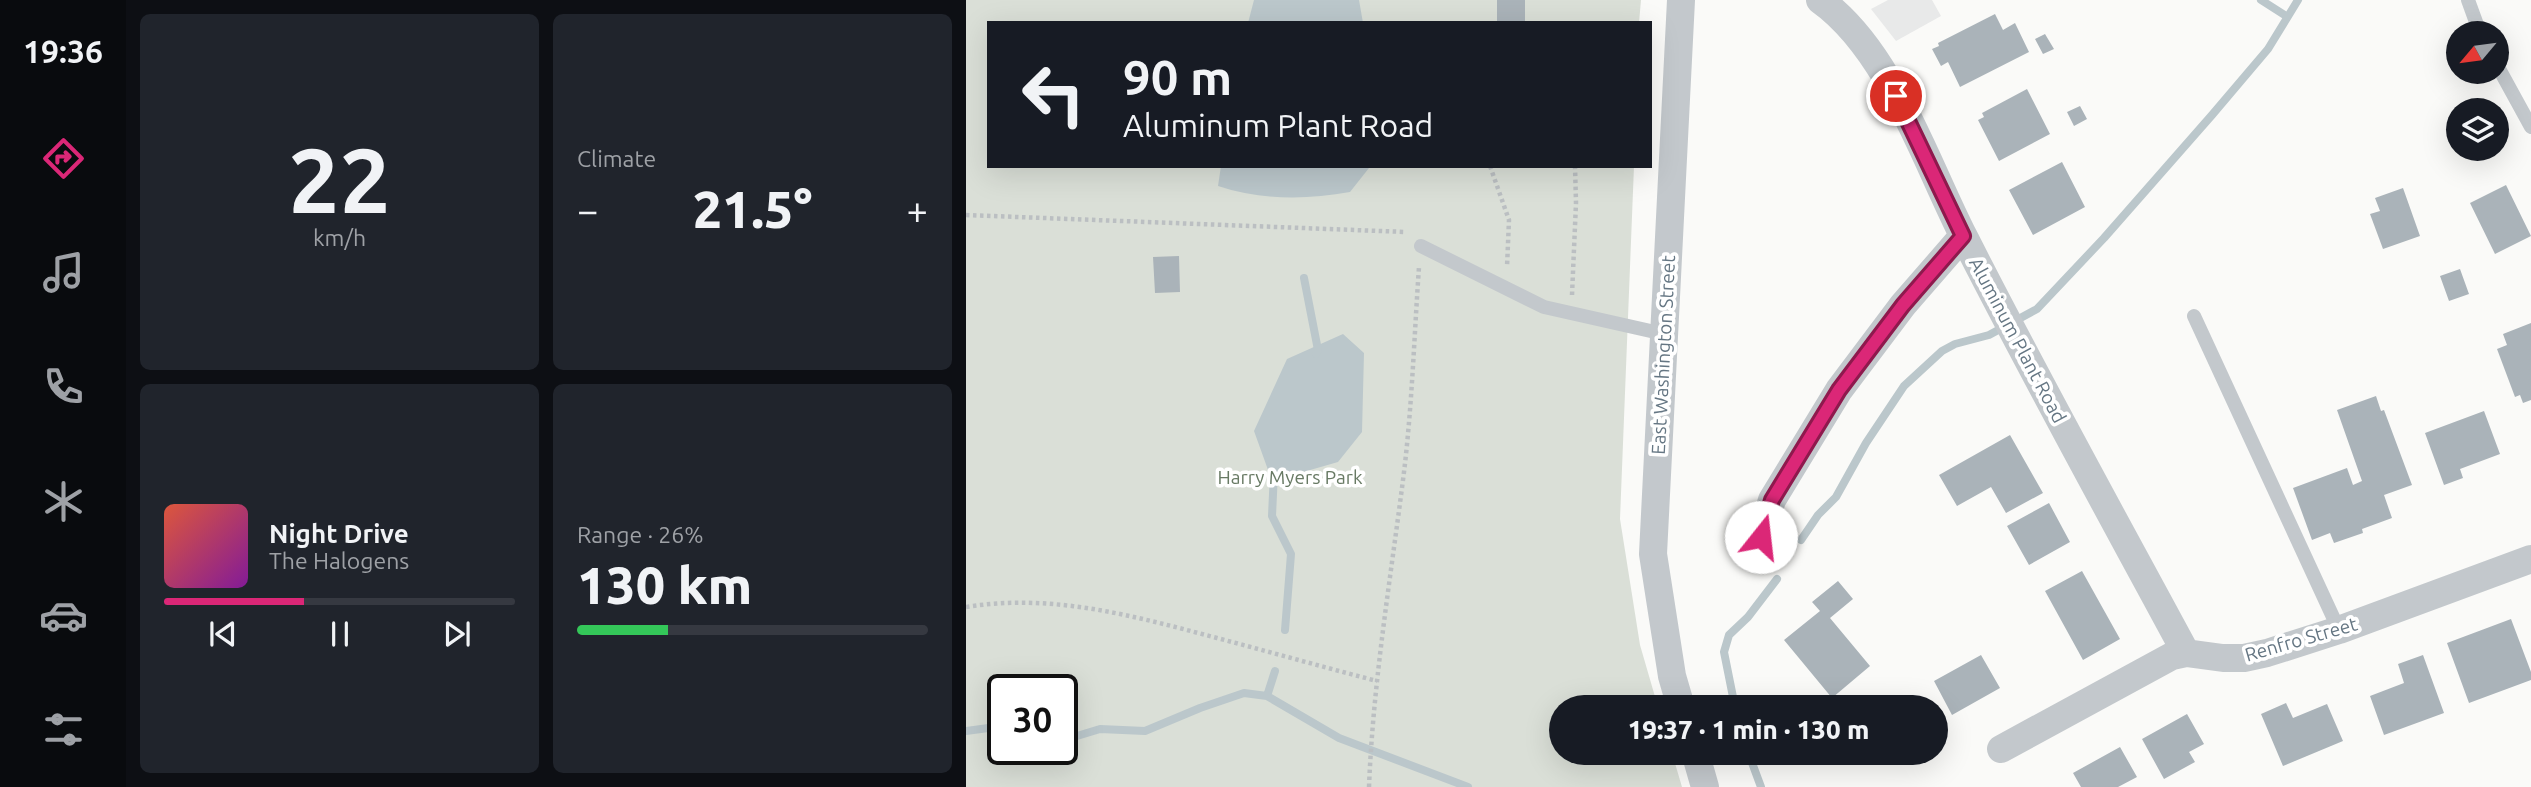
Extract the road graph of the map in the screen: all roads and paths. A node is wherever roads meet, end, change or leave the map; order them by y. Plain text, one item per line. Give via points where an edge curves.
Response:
1 (1681, 0) edge
2 (1820, 0) edge
3 (2468, 0) edge
4 (2476, 21) edge
5 (2507, 84) edge
6 (2531, 127) edge
7 (1491, 168) edge
8 (1575, 168) edge
9 (966, 215) edge
10 (1963, 236) junction
11 (1421, 246) junction
12 (1507, 289) junction
13 (1572, 313) junction
14 (2194, 316) dead end
15 (1664, 334) junction
16 (1761, 537) dead end
17 (2531, 559) edge
18 (966, 607) edge
19 (2339, 630) junction
20 (2186, 653) junction
21 (1377, 681) junction
22 (1678, 695) edge
23 (2001, 750) dead end
24 (1699, 765) edge
25 (1369, 787) edge
26 (1705, 787) edge

1 - 15 street, East Washington Street
2 - 10 street, Aluminum Plant Road via 1845,20 1885,73
3 - 4 lane
5 - 6 lane
7 - 12 path via 1508,220
8 - 13 path
9 - 11 path via 1422,233
10 - 16 street via 1839,390 1772,500
10 - 20 street, Aluminum Plant Road
11 - 12 lane
11 - 21 path via 1403,478
12 - 13 lane via 1544,307
13 - 15 lane
14 - 19 lane
15 - 22 street, East Washington Street via 1653,554
17 - 19 street, Renfro Street
18 - 21 path via 1055,603 1094,608
19 - 20 street, Renfro Street via 2244,658
20 - 23 street, Renfro Street via 2157,663
21 - 25 path
24 - 26 street

